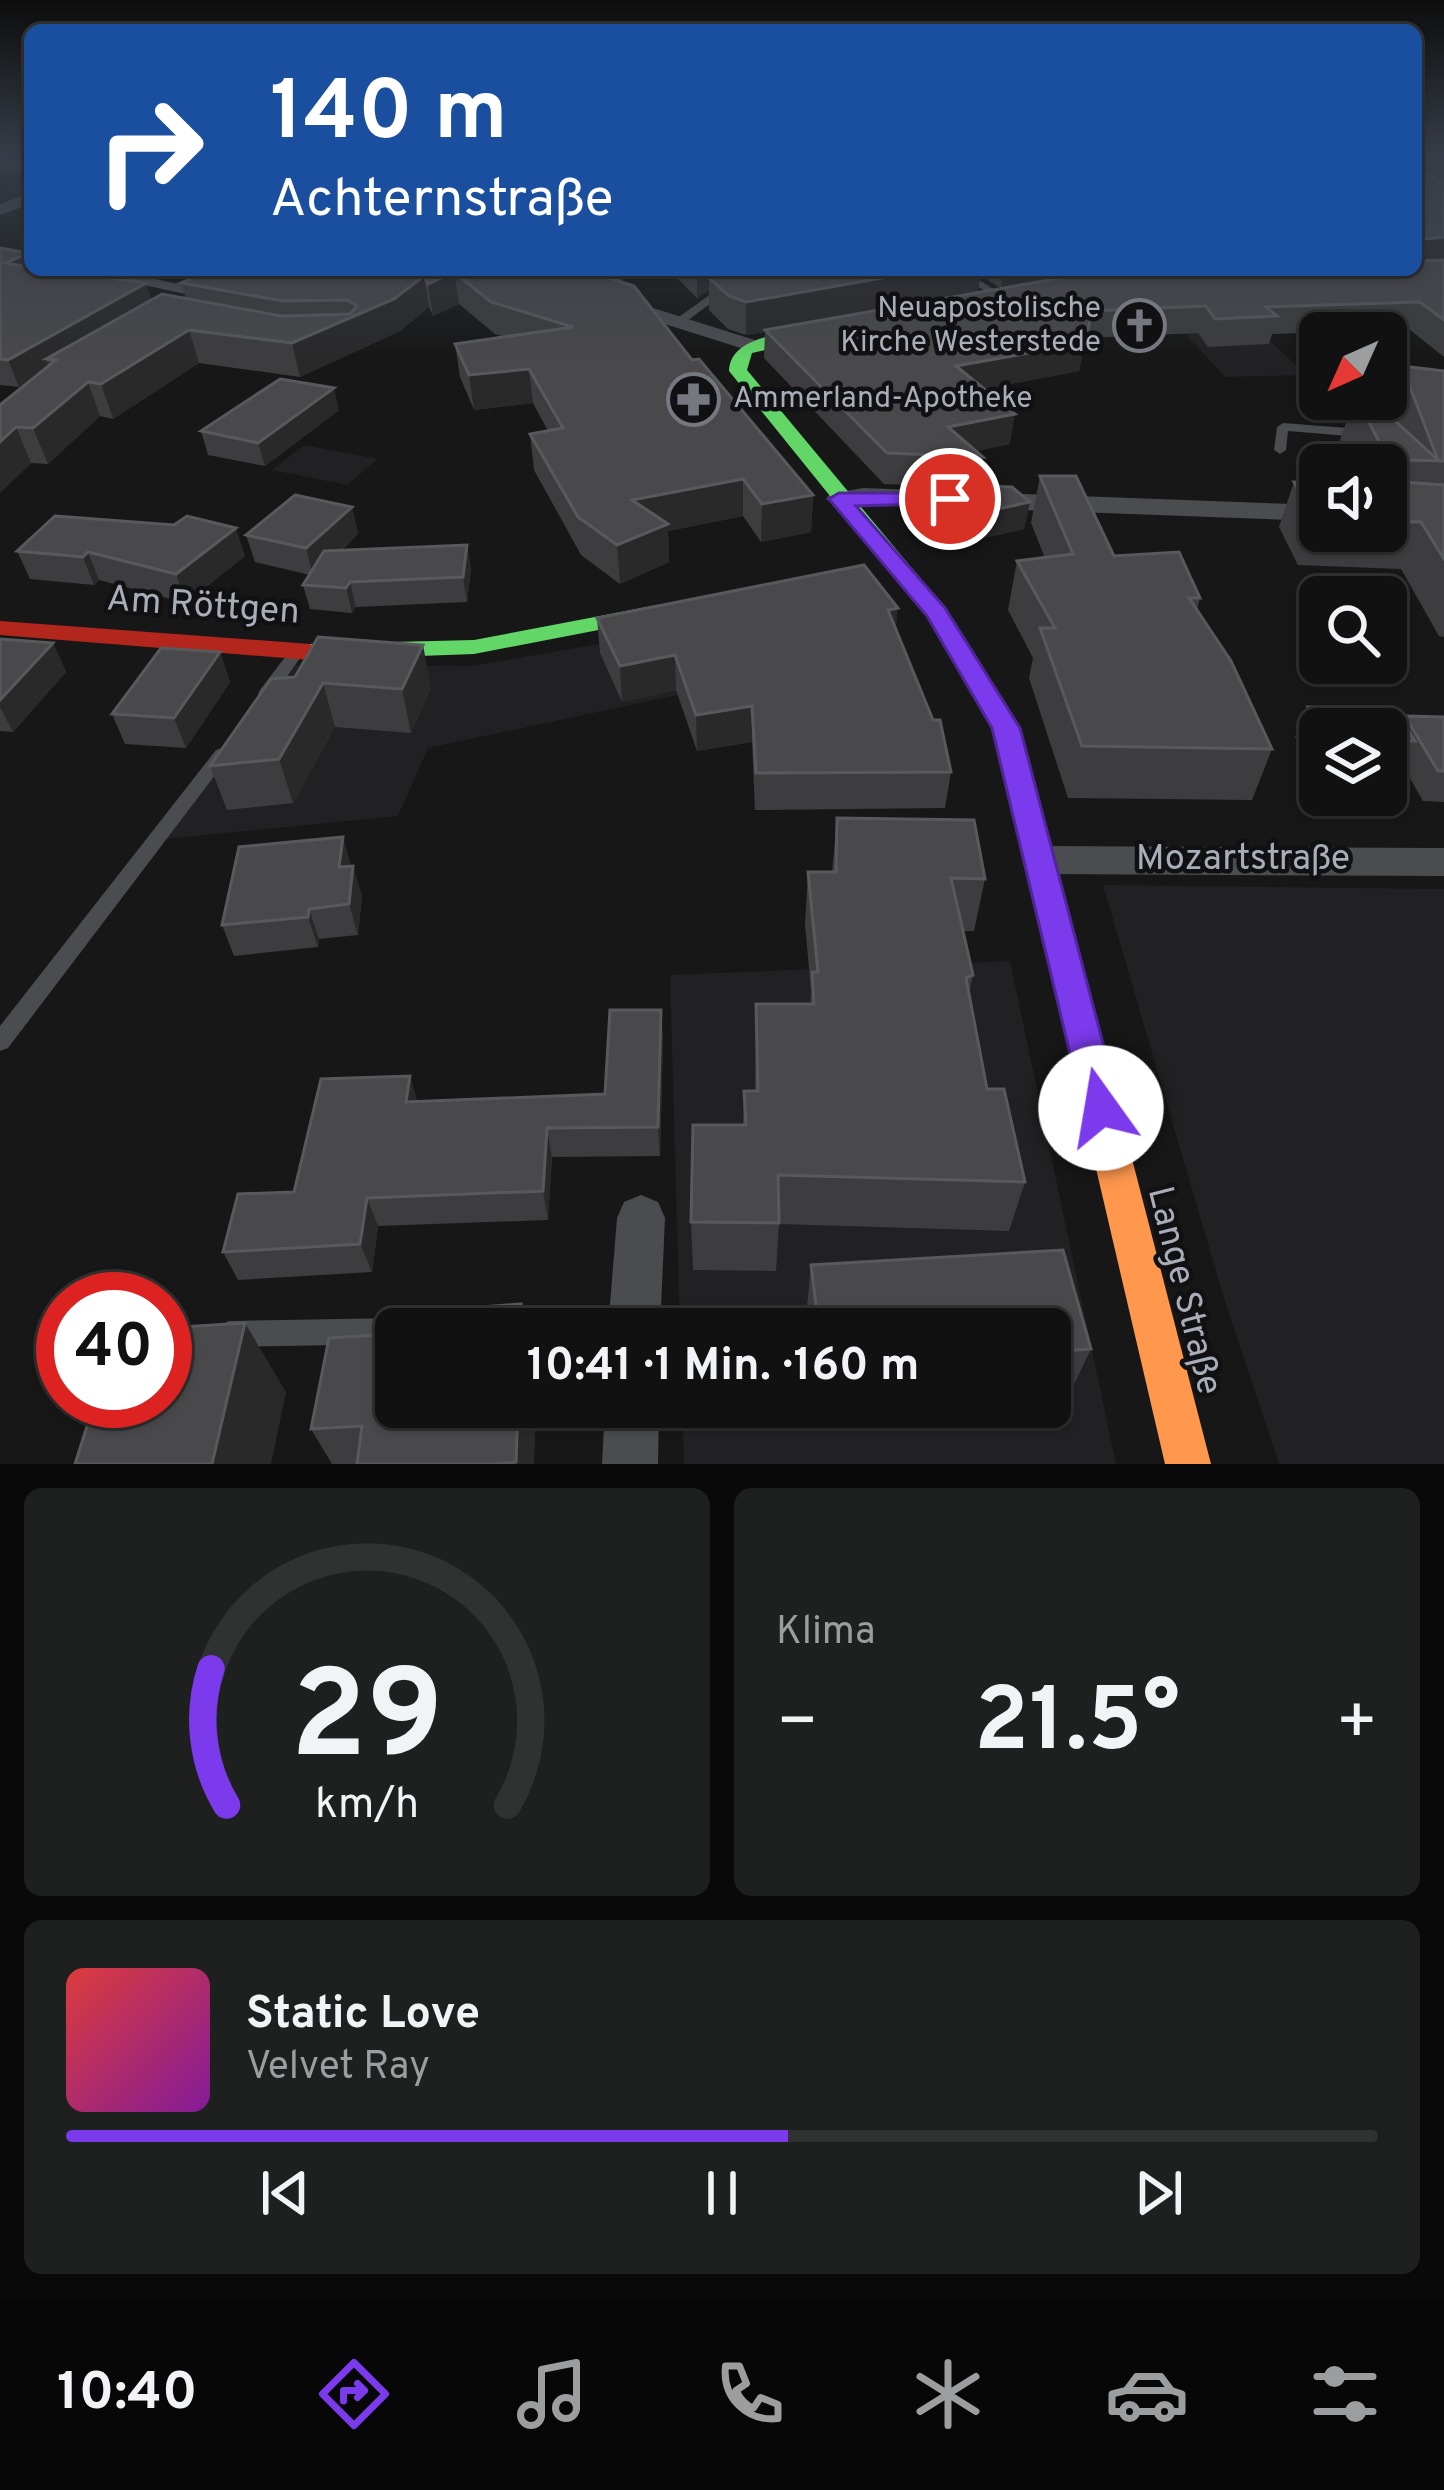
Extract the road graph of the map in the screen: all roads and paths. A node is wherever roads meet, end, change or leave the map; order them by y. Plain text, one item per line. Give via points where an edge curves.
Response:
1 (126, 276) edge
2 (743, 276) edge
3 (968, 276) edge
4 (590, 295) edge
5 (1014, 298) joint
6 (962, 307) edge
7 (175, 308) edge
8 (680, 321) junction
9 (847, 328) edge
10 (754, 346) junction
11 (1376, 434) edge
12 (1280, 450) dead end
13 (839, 499) junction
14 (1299, 512) edge
15 (896, 563) junction
16 (861, 568) edge
17 (693, 604) edge
18 (0, 628) edge
19 (297, 651) junction
20 (248, 719) edge
21 (234, 737) edge
22 (1042, 860) junction
23 (1444, 862) edge
24 (0, 1042) edge
25 (641, 1218) dead end
26 (635, 1308) edge
27 (375, 1331) edge
28 (215, 1335) edge
29 (631, 1428) edge
30 (630, 1464) edge
31 (1188, 1464) edge

1 - 7 street via 211,288
2 - 8 lane
3 - 5 lane
4 - 8 street
5 - 6 street
8 - 10 street
9 - 10 street
10 - 13 street, Lange Straße via 738,359 743,381
11 - 12 lane via 1283,427
13 - 14 street
13 - 15 street, Lange Straße
15 - 16 street
15 - 22 street, Lange Straße via 955,639 1006,728
17 - 19 street, Am Röttgen via 502,644
18 - 19 street, Am Röttgen
19 - 20 lane
21 - 24 lane
22 - 23 street, Mozartstraße
22 - 31 street, Lange Straße
25 - 26 street
27 - 28 lane
29 - 30 street

